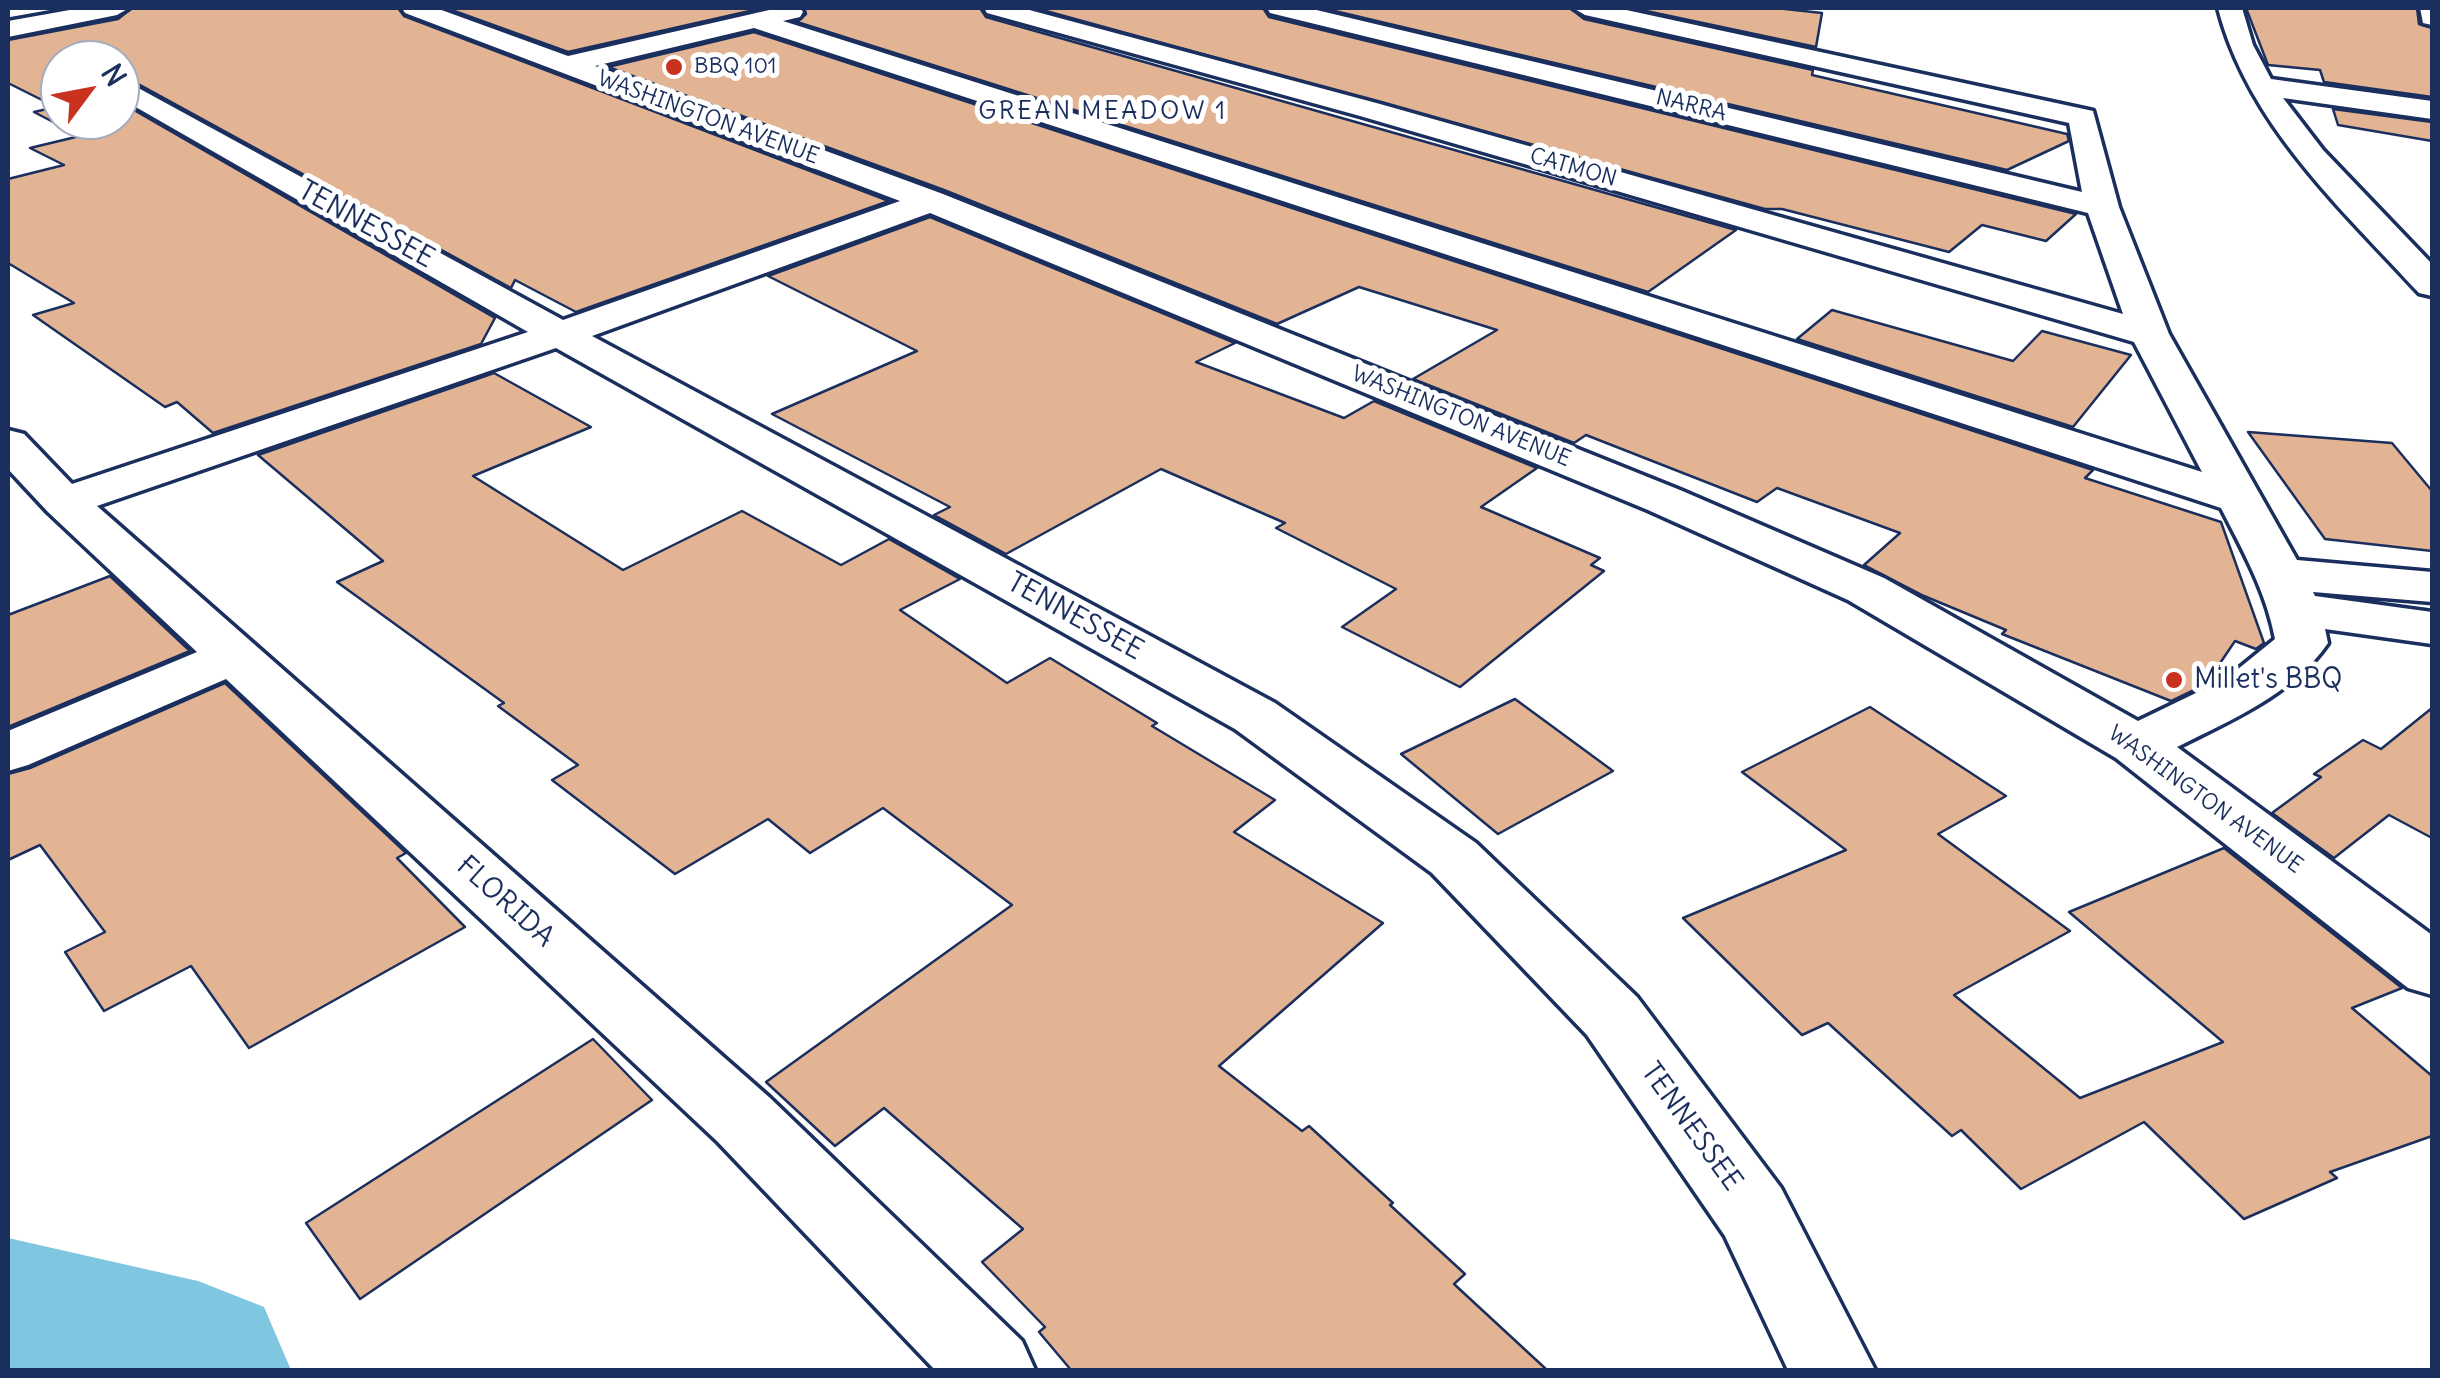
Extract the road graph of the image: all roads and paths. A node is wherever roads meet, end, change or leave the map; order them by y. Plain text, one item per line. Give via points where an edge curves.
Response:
1 (117, 8) edge
2 (808, 8) edge
3 (996, 8) edge
4 (1279, 8) edge
5 (1585, 8) edge
6 (2230, 8) edge
7 (2432, 8) edge
8 (443, 10) edge
9 (1689, 18) edge
10 (2432, 18) edge
11 (758, 21) junction
12 (12, 28) edge
13 (40, 41) edge
14 (566, 65) junction
15 (2261, 86) junction
16 (140, 97) edge
17 (2432, 110) edge
18 (931, 200) junction
19 (2102, 207) junction
20 (2432, 285) edge
21 (560, 334) junction
22 (2149, 334) junction
23 (8, 443) edge
24 (2239, 498) junction
25 (64, 502) junction
26 (2432, 587) edge
27 (2288, 592) junction
28 (2432, 628) edge
29 (234, 656) junction
30 (2136, 746) junction
31 (8, 752) edge
32 (2432, 970) edge
33 (992, 1370) edge
34 (1832, 1370) edge

1 - 12 street
2 - 11 street
3 - 22 street, CATMON
4 - 19 street, NARRA
5 - 9 street
6 - 15 street
7 - 10 street
8 - 14 street, WASHINGTON AVENUE
9 - 19 street via 2084,117
11 - 14 street
11 - 24 street
12 - 13 street
14 - 18 street, WASHINGTON AVENUE
15 - 17 street
15 - 20 street via 2306,149
16 - 21 street, TENNESSEE
18 - 21 street
18 - 30 street, WASHINGTON AVENUE via 1866,589
19 - 22 street
21 - 25 street
21 - 34 street, TENNESSEE via 1255,716 1454,858 1612,1016 1752,1212
22 - 24 street
23 - 25 street, FLORIDA
24 - 27 street
25 - 29 street, FLORIDA
26 - 27 street
27 - 28 street
27 - 30 street via 2302,643 2246,690
29 - 31 street
29 - 33 street, FLORIDA via 744,1120
30 - 32 street, WASHINGTON AVENUE

